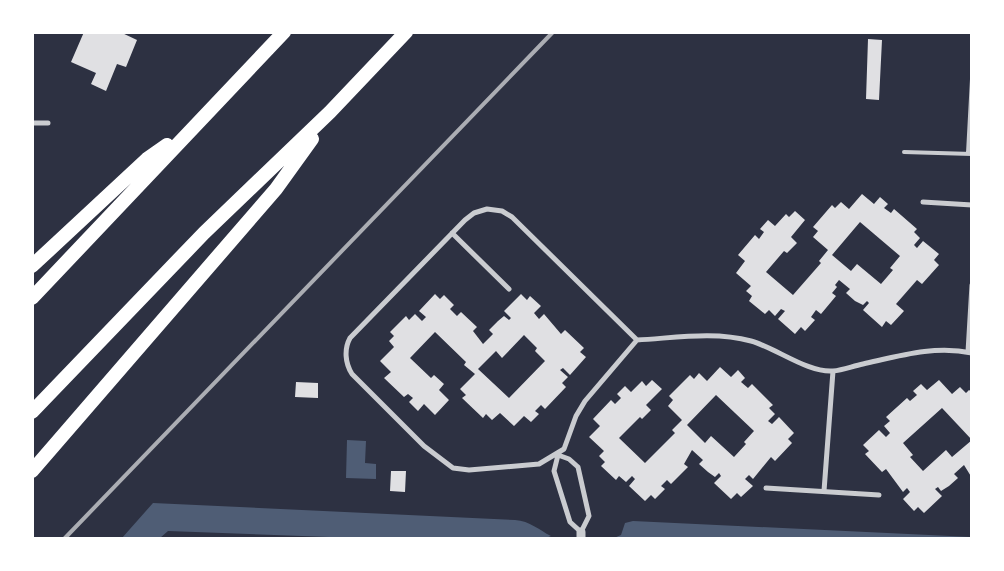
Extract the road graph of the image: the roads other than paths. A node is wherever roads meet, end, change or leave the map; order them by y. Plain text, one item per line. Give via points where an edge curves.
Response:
1 (284, 32) edge
2 (406, 32) edge
3 (972, 79) edge
4 (330, 112) junction
5 (32, 122) edge
6 (198, 122) junction
7 (48, 124) dead end
8 (904, 152) dead end
9 (970, 154) edge
10 (923, 202) dead end
11 (972, 205) edge
12 (452, 233) junction
13 (32, 266) edge
14 (972, 285) edge
15 (509, 289) dead end
16 (32, 298) edge
17 (637, 340) junction
18 (970, 352) edge
19 (833, 371) junction
20 (32, 412) edge
21 (558, 455) junction
22 (32, 471) edge
23 (766, 488) dead end
24 (824, 491) junction
25 (879, 495) dead end
26 (581, 535) edge

1 - 6 highway
2 - 4 highway
3 - 9 lane
4 - 20 highway via 204,233
4 - 22 highway via 276,189
5 - 7 street
6 - 13 highway via 147,159
6 - 16 highway
8 - 9 lane
10 - 11 street
12 - 15 street
12 - 17 street via 474,213 488,209 507,214
12 - 21 street via 350,338 346,352 350,370 411,434 453,468 469,470 539,464
14 - 18 street
17 - 19 street via 702,336 743,339 777,350 812,368
17 - 21 street via 585,401 564,449
18 - 19 street via 918,351
19 - 24 street
21 - 26 street via 554,471 570,522
21 - 26 street via 578,467 589,516
23 - 24 street
24 - 25 street

